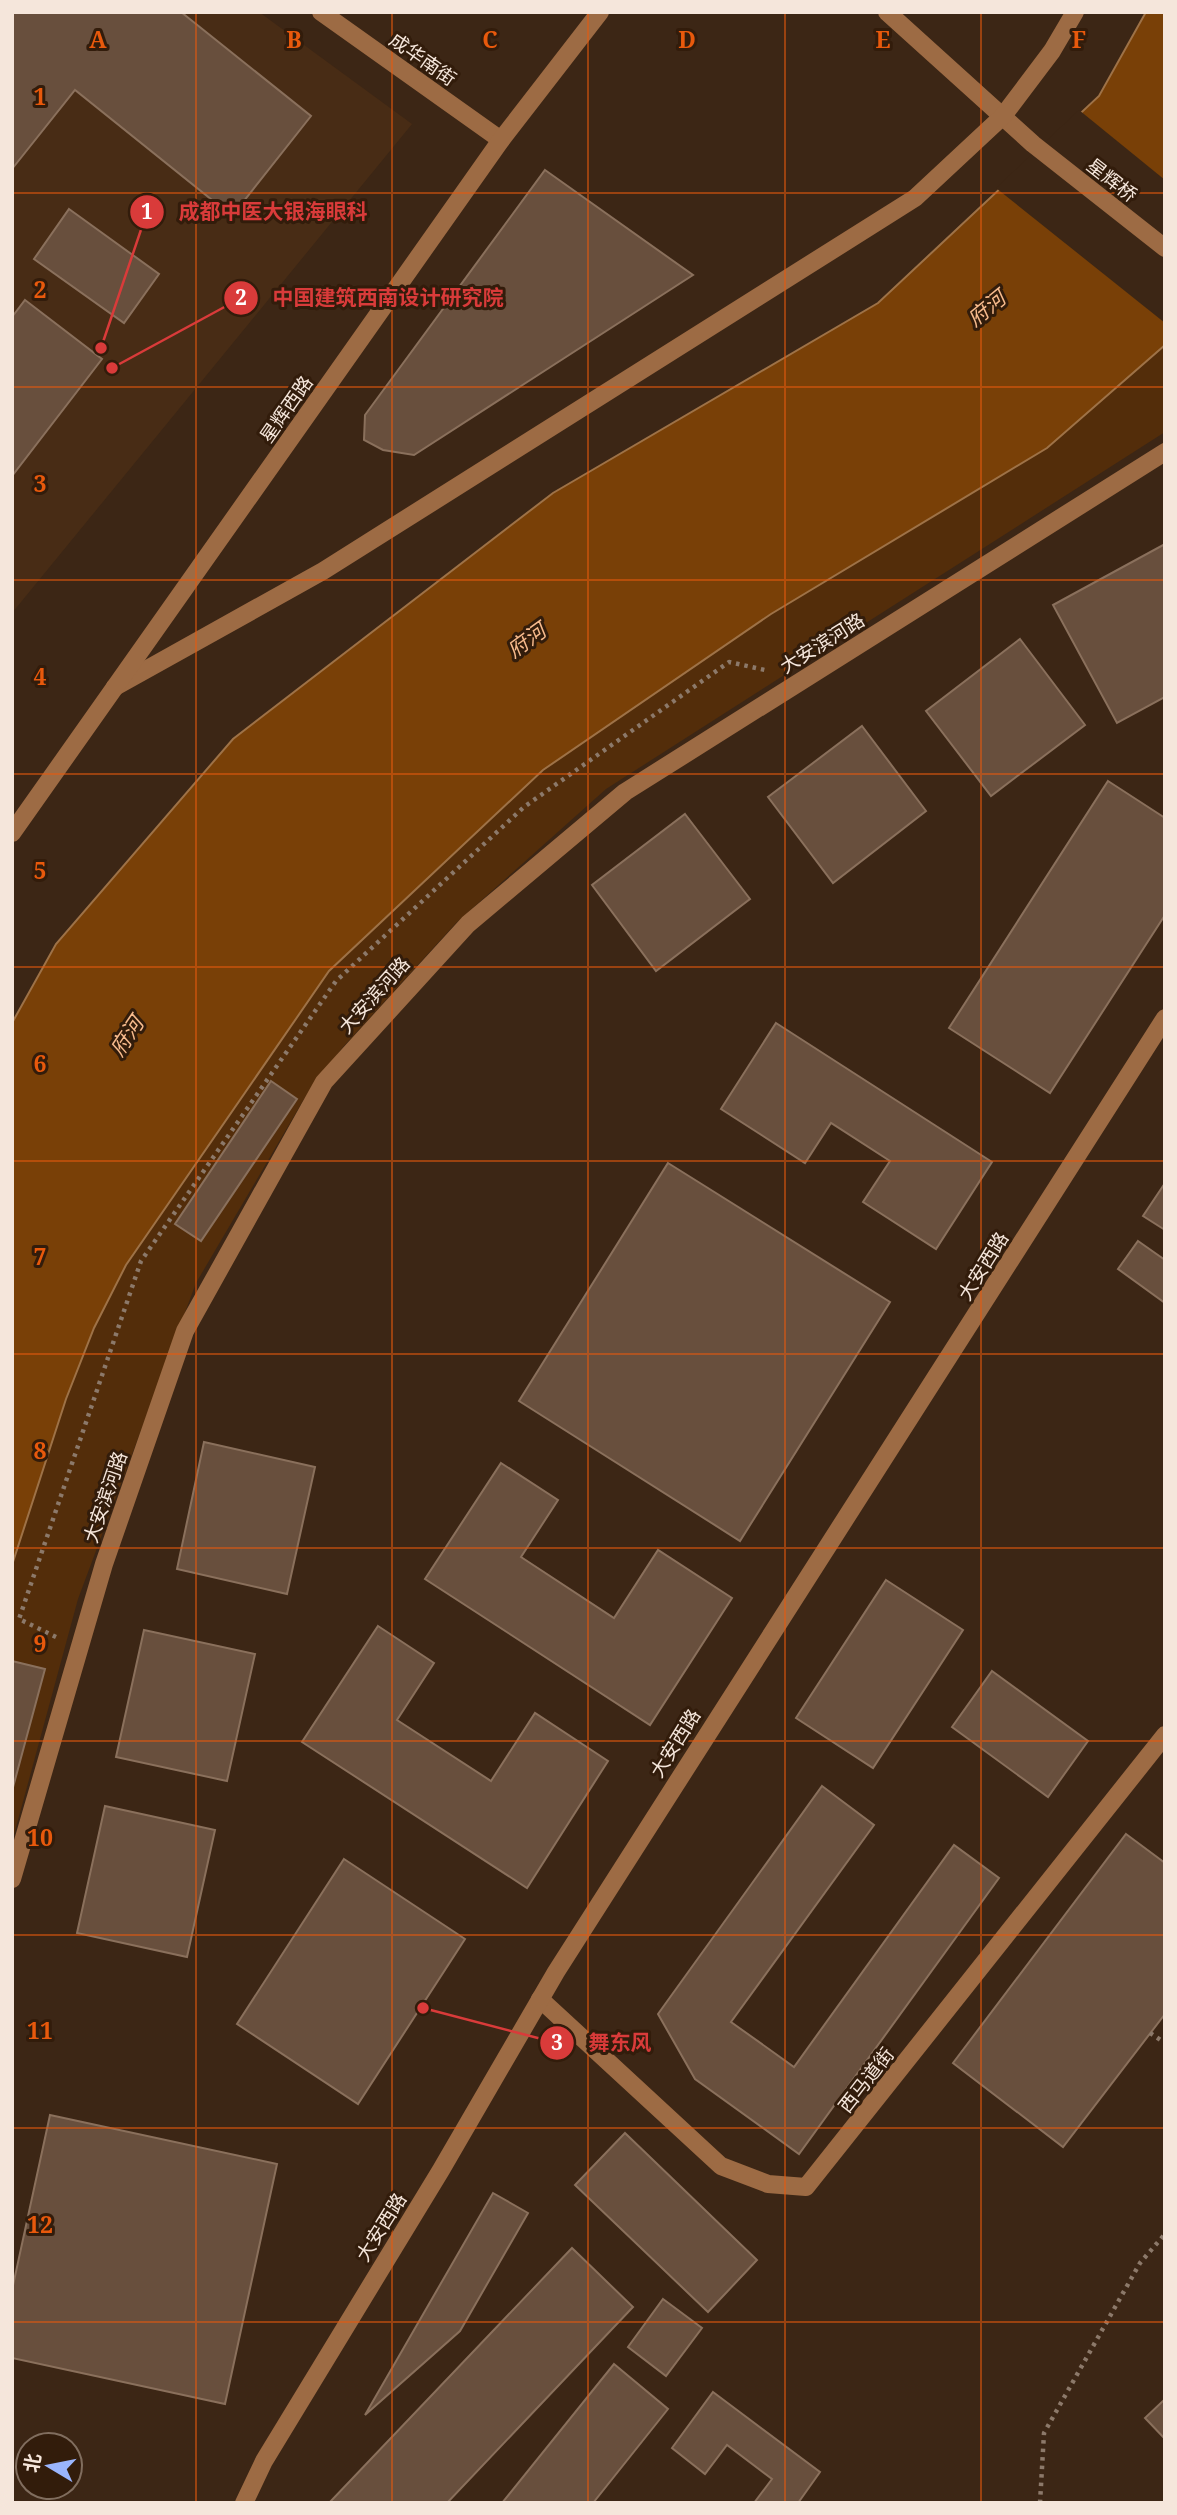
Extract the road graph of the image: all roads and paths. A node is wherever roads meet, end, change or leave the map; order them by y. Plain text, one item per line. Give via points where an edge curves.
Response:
1 (321, 12) edge
2 (600, 12) edge
3 (887, 12) edge
4 (1075, 12) edge
5 (1003, 116) junction
6 (501, 140) junction
7 (1165, 248) edge
8 (1165, 452) edge
9 (115, 687) junction
10 (12, 833) edge
11 (1165, 1018) edge
12 (1165, 1735) edge
13 (12, 1879) edge
14 (540, 1999) junction
15 (1150, 2033) dead end
16 (1165, 2043) edge
17 (1165, 2234) edge
18 (244, 2503) edge
19 (1040, 2503) edge

1 - 6 street, 成华南街
2 - 6 street, 星辉西路
3 - 5 street, 星辉桥
4 - 5 street
5 - 7 street, 星辉桥
5 - 9 street via 915,198 323,571
6 - 9 street, 星辉西路
8 - 13 street, 大安滨河路 via 625,792 468,924 324,1082 185,1331 104,1563
9 - 10 street, 星辉西路
11 - 14 street, 大安西路
12 - 14 street, 西马道街 via 806,2187 768,2184 721,2166
14 - 18 street, 大安西路 via 264,2461
15 - 16 path
17 - 19 path via 1140,2263 1044,2433

